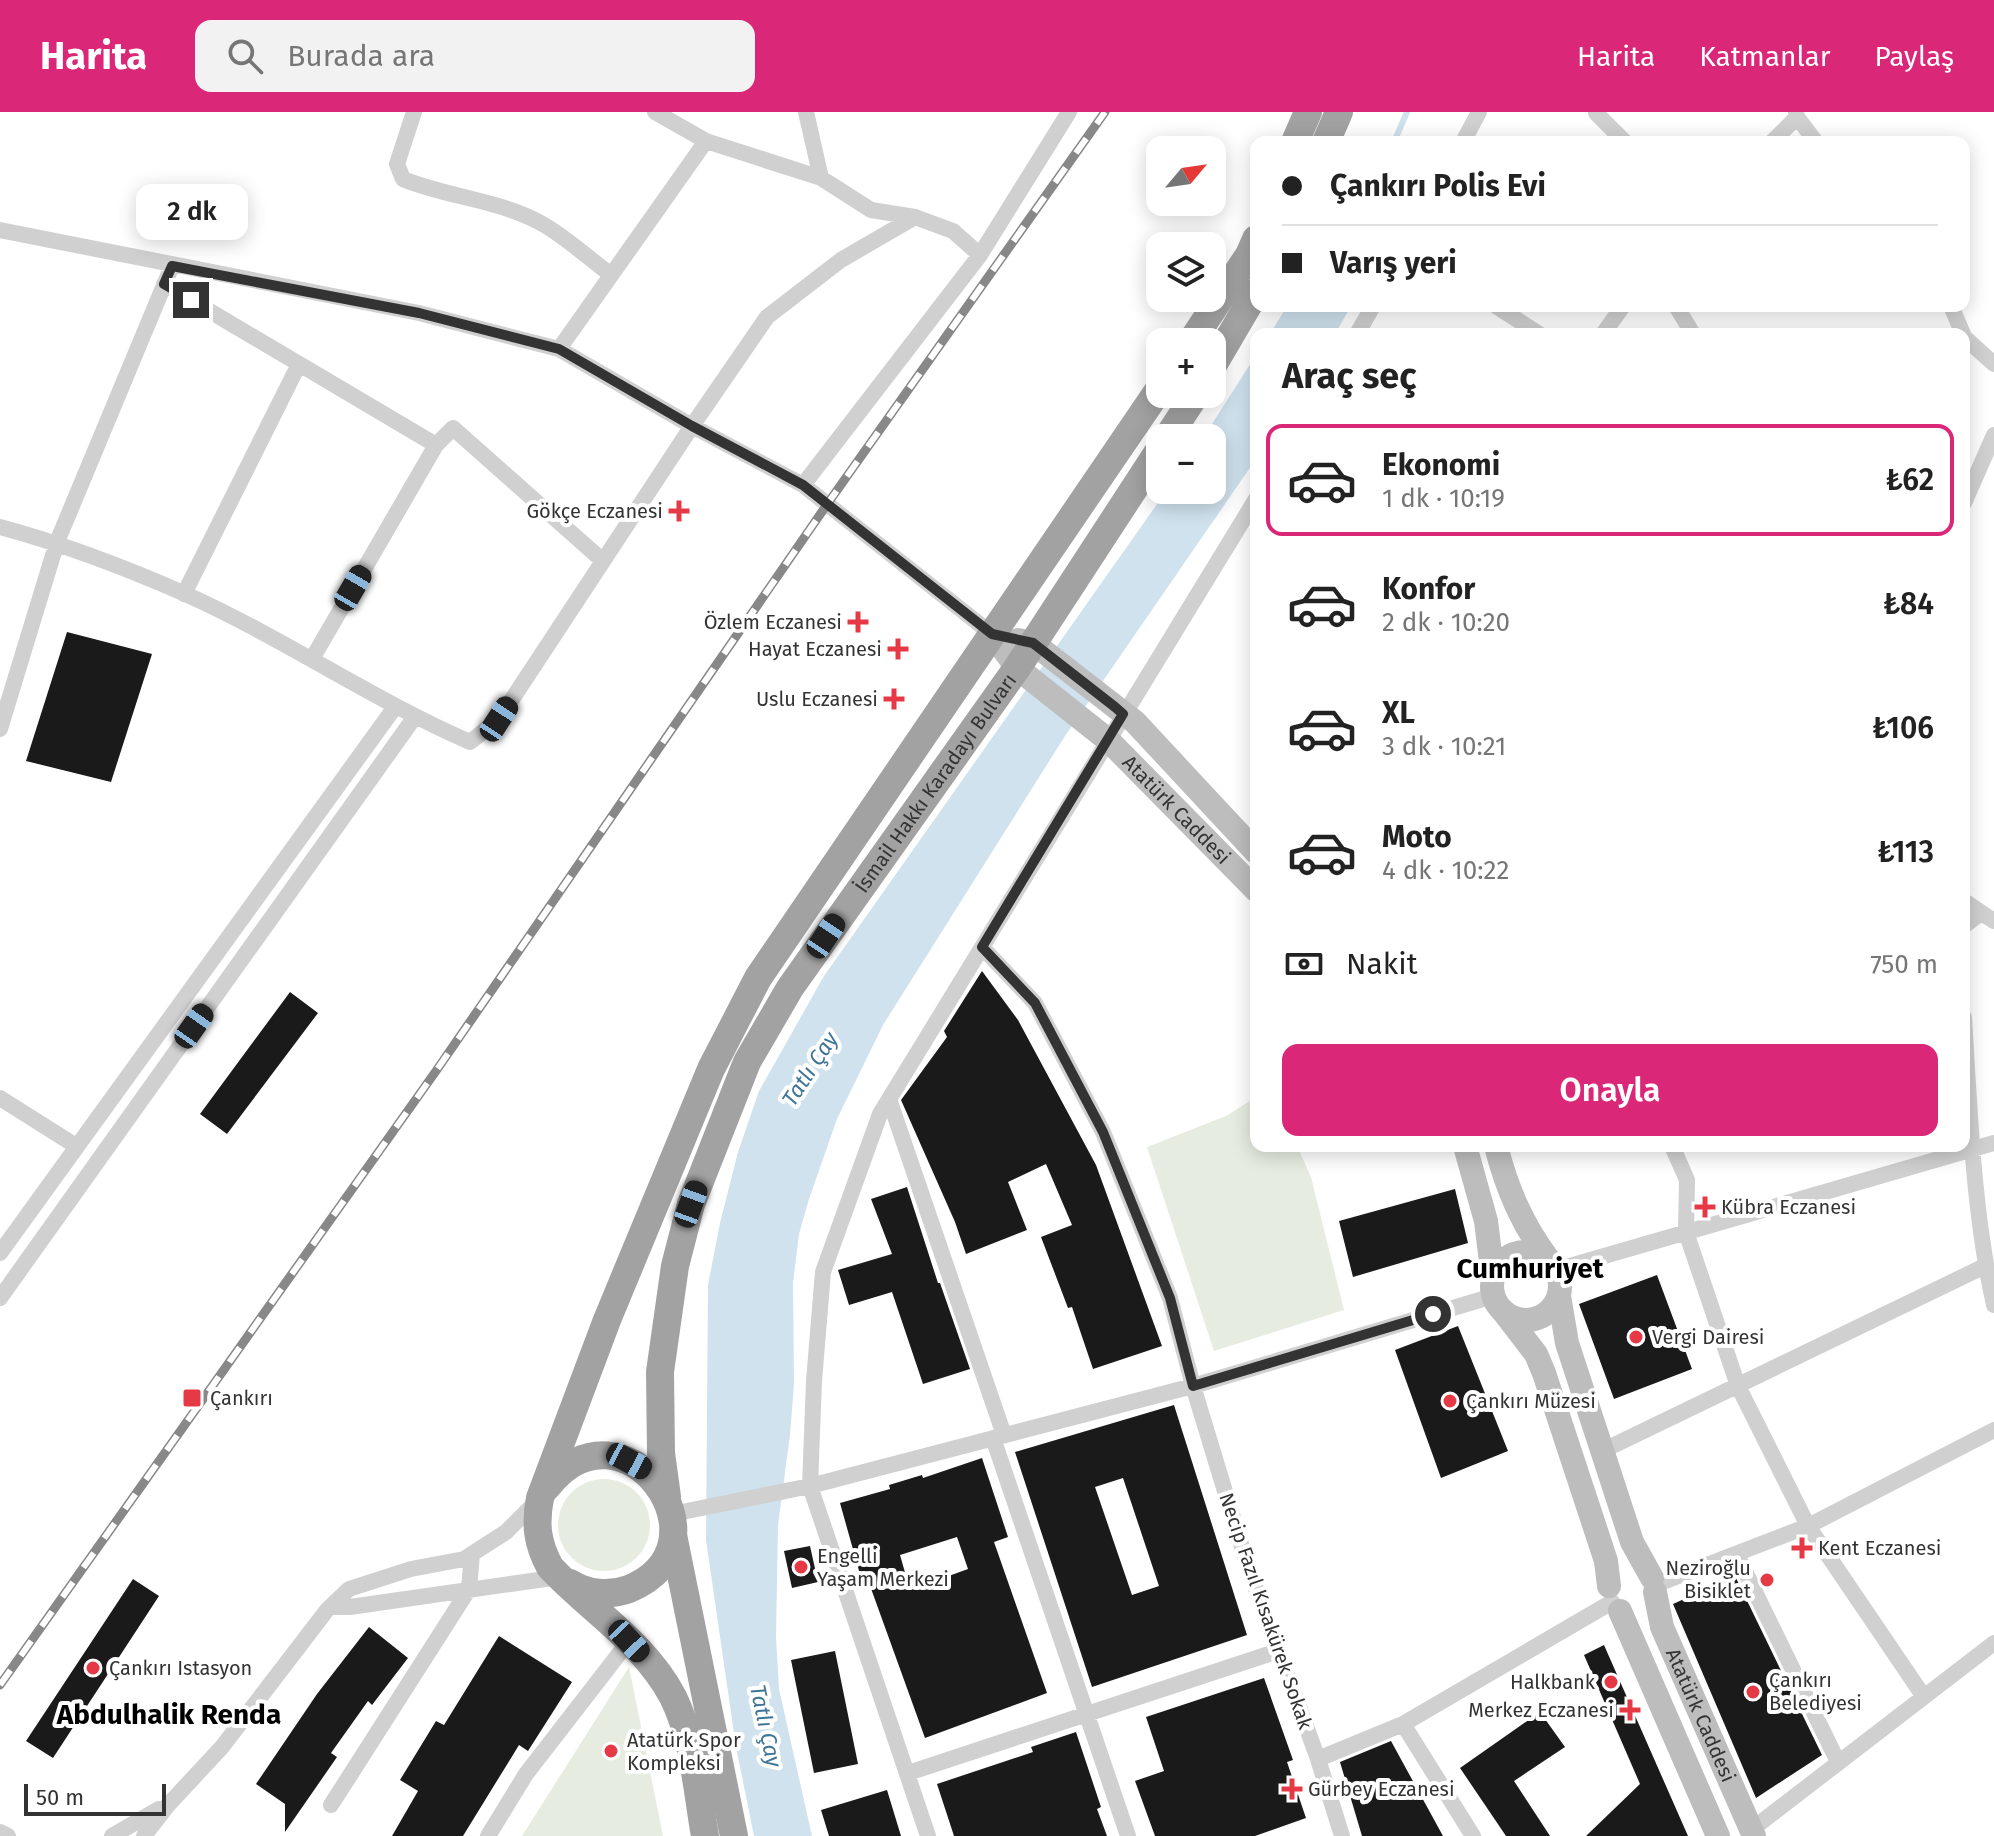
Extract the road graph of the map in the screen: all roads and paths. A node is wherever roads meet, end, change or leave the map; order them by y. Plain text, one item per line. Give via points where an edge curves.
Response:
1 (414, 112) edge
2 (655, 112) edge
3 (806, 112) edge
4 (1069, 112) edge
5 (1308, 112) edge
6 (1339, 112) edge
7 (1479, 112) edge
8 (1596, 113) edge
9 (1796, 115) edge
10 (1298, 136) edge
11 (1329, 136) edge
12 (1466, 136) edge
13 (1619, 136) edge
14 (1777, 136) edge
15 (1812, 136) edge
16 (706, 141) junction
17 (821, 178) junction
18 (915, 217) junction
19 (0, 230) edge
20 (1250, 253) edge
21 (980, 255) junction
22 (172, 266) junction
23 (611, 275) junction
24 (164, 284) junction
25 (1250, 302) edge
26 (1505, 312) edge
27 (1200, 328) edge
28 (1530, 328) edge
29 (1970, 342) edge
30 (1226, 343) edge
31 (559, 349) junction
32 (299, 364) junction
33 (1994, 364) edge
34 (1146, 408) edge
35 (692, 426) junction
36 (1994, 435) edge
37 (436, 445) junction
38 (1146, 470) edge
39 (803, 485) junction
40 (1970, 489) edge
41 (1250, 508) edge
42 (0, 527) edge
43 (57, 542) junction
44 (603, 561) junction
45 (184, 594) junction
46 (992, 634) junction
47 (1033, 643) junction
48 (312, 659) junction
49 (1017, 668) junction
50 (395, 707) junction
51 (1119, 710) junction
52 (414, 718) junction
53 (0, 729) edge
54 (1102, 736) junction
55 (1250, 846) edge
56 (1250, 884) edge
57 (1970, 905) edge
58 (1988, 917) edge
59 (982, 947) junction
60 (0, 1098) edge
61 (889, 1099) junction
62 (1970, 1117) edge
63 (1994, 1143) edge
64 (76, 1146) junction
65 (1972, 1150) junction
66 (1467, 1152) edge
67 (1498, 1152) edge
68 (1675, 1152) edge
69 (1965, 1152) edge
70 (1686, 1232) junction
71 (0, 1253) edge
72 (1553, 1266) junction
73 (1989, 1272) edge
74 (5, 1280) edge
75 (1496, 1295) junction
76 (1559, 1296) junction
77 (0, 1298) edge
78 (1994, 1305) edge
79 (1193, 1386) junction
80 (1738, 1386) junction
81 (1994, 1430) edge
82 (998, 1436) junction
83 (1604, 1450) junction
84 (810, 1486) junction
85 (540, 1498) junction
86 (677, 1513) junction
87 (1808, 1526) junction
88 (472, 1554) junction
89 (1737, 1555) junction
90 (559, 1577) junction
91 (1654, 1585) junction
92 (469, 1589) junction
93 (1614, 1600) junction
94 (330, 1607) junction
95 (629, 1641) junction
96 (1994, 1643) edge
97 (1278, 1651) junction
98 (1924, 1697) junction
99 (1086, 1716) junction
100 (1403, 1724) junction
101 (1318, 1759) junction
102 (1838, 1762) junction
103 (908, 1773) junction
104 (168, 1805) junction
105 (331, 1805) dead end
106 (0, 1832) edge
107 (1753, 1833) edge
108 (8, 1836) edge
109 (112, 1836) edge
110 (144, 1836) edge
111 (488, 1836) edge
112 (705, 1836) edge
113 (734, 1836) edge
114 (928, 1836) edge
115 (1128, 1836) edge
116 (1342, 1836) edge
117 (1473, 1836) edge
118 (1718, 1836) edge

1 - 23 street via 397,164 403,179 545,225
2 - 16 street
3 - 17 street
4 - 21 street
5 - 10 highway
6 - 11 highway
7 - 12 street
8 - 13 street
9 - 14 street
9 - 15 street
16 - 17 street
16 - 23 street
17 - 18 street via 871,210
18 - 21 street via 953,231
18 - 35 street via 841,260 767,317
19 - 22 street
20 - 27 highway
21 - 39 street
22 - 24 street
22 - 31 street via 419,313
23 - 31 street
24 - 32 street
24 - 43 street
25 - 30 highway
26 - 28 street
29 - 33 street
31 - 35 street
32 - 37 street
32 - 45 street
34 - 46 highway
35 - 39 street
35 - 44 street
36 - 40 street
37 - 44 street via 453,428
37 - 48 street
38 - 47 highway, İsmail Hakkı Karadayı Bulvarı
39 - 46 street
41 - 51 street
42 - 43 street
43 - 45 street
43 - 53 street
44 - 52 street via 499,719 470,742
45 - 48 street
46 - 47 main road
46 - 49 main road, Atatürk Caddesi
46 - 85 highway via 758,978 699,1098
47 - 49 highway, İsmail Hakkı Karadayı Bulvarı
47 - 51 main road, Atatürk Caddesi
48 - 50 street
49 - 54 main road, Atatürk Caddesi
49 - 86 highway, İsmail Hakkı Karadayı Bulvarı via 790,988 747,1062 691,1204 675,1266 660,1372 661,1453
50 - 52 street
50 - 64 street
51 - 54 street
51 - 55 main road, Atatürk Caddesi
52 - 74 street
54 - 56 main road, Atatürk Caddesi
54 - 59 street
57 - 58 street
59 - 61 street
59 - 79 street, Necip Fazıl Kısakürek Sokak via 1035,1003 1103,1132 1170,1298
60 - 64 street
61 - 82 street
61 - 84 street via 823,1272
62 - 65 street
63 - 65 street
64 - 71 street
65 - 73 street
66 - 75 main road, Atatürk Caddesi via 1484,1212
67 - 72 main road via 1520,1218
68 - 70 street via 1687,1180
69 - 70 street
70 - 72 street
70 - 80 street
72 - 75 main road via 1535,1253 1517,1253 1501,1262
72 - 76 main road
73 - 78 street
73 - 80 street
74 - 77 street
75 - 76 main road via 1518,1319 1535,1319
75 - 79 street
75 - 93 main road, Atatürk Caddesi via 1544,1373 1604,1553
76 - 83 main road, Atatürk Caddesi via 1567,1343
79 - 82 street
79 - 97 street, Necip Fazıl Kısakürek Sokak
80 - 83 street
80 - 87 street
81 - 87 street
82 - 84 street
82 - 99 street
83 - 91 main road, Atatürk Caddesi via 1632,1542
84 - 86 street
84 - 103 street
85 - 86 highway via 576,1462 611,1457 644,1470
85 - 88 street via 506,1532
85 - 90 highway via 537,1535
86 - 90 highway via 669,1547 652,1574 624,1591 591,1592
86 - 113 highway, İsmail Hakkı Karadayı Bulvarı
87 - 89 street
87 - 98 street
88 - 92 street
88 - 94 street via 349,1589
89 - 91 street
89 - 102 street
90 - 92 street
90 - 95 highway
91 - 93 main road via 1651,1605 1640,1612
91 - 93 main road via 1640,1568 1624,1568 1612,1579
91 - 107 main road, Atatürk Caddesi via 1662,1627
92 - 94 street
92 - 105 street
93 - 100 street
93 - 118 main road, Atatürk Caddesi
94 - 104 street via 222,1747
95 - 111 street via 526,1774
95 - 112 highway via 678,1711
96 - 98 street
97 - 99 street
97 - 101 street, Necip Fazıl Kısakürek Sokak
98 - 102 street
99 - 103 street
99 - 115 street
100 - 101 street
100 - 117 street
101 - 116 street, Necip Fazıl Kısakürek Sokak
102 - 107 street
103 - 114 street
104 - 109 street
104 - 110 street
106 - 108 street

